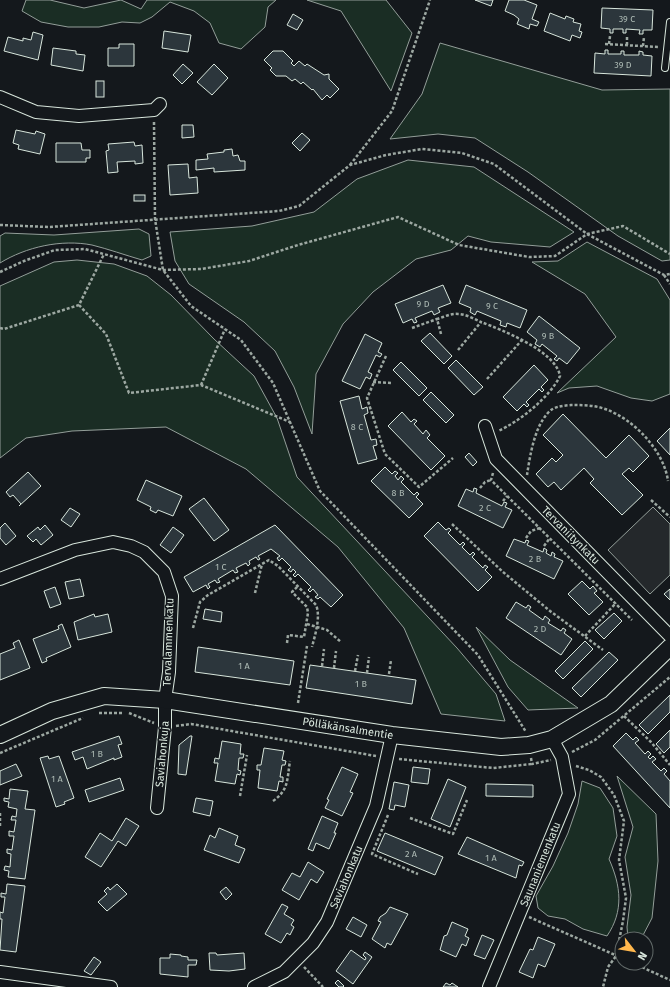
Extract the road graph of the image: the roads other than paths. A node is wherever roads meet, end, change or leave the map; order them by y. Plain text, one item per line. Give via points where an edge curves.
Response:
1 (670, 22) edge
2 (665, 68) dead end
3 (0, 97) edge
4 (157, 107) road end
5 (486, 430) road end
6 (0, 579) edge
7 (670, 636) edge
8 (670, 647) edge
9 (165, 700) junction
10 (0, 735) edge
11 (392, 735) junction
12 (552, 739) junction
13 (157, 808) dead end
14 (0, 972) edge
15 (111, 987) edge
16 (254, 987) edge
17 (489, 987) edge

1 - 2 lane
3 - 4 street via 36,112 79,116
5 - 7 street, Tervaniitynkatu via 496,459
6 - 9 street, Tervalammenkatu via 75,550 113,542 144,552 164,572 172,596 169,672
8 - 12 street, Pölläkänsalmentie via 611,704
9 - 10 street, Pölläkänsalmentie via 104,696 52,711
9 - 11 street, Pölläkänsalmentie
9 - 13 street, Saviahonkuja
11 - 12 street, Pölläkänsalmentie via 501,747
11 - 16 street, Saviahonkatu via 376,806 327,922 312,943 284,972
12 - 17 street, Saunaniemenkatu via 562,757 569,794
14 - 15 street

